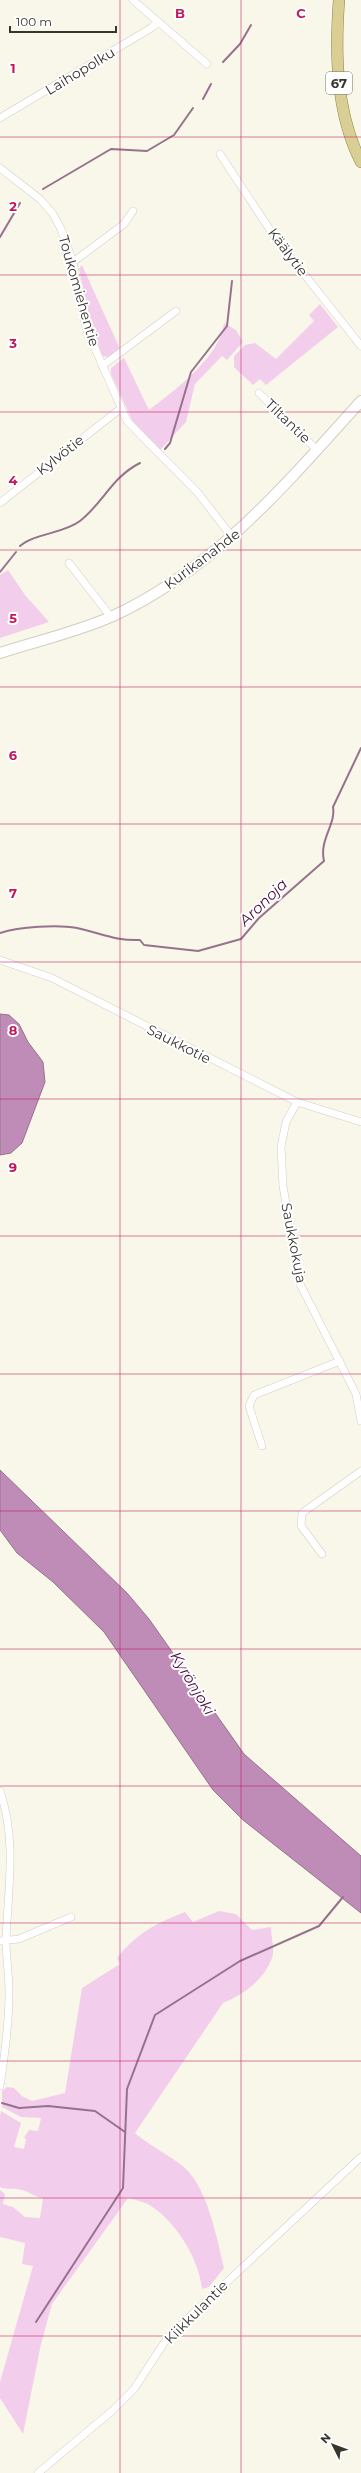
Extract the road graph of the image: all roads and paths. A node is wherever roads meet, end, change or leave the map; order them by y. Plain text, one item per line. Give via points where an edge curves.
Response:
1 (133, 0) edge
2 (339, 0) edge
3 (158, 22) junction
4 (207, 64) dead end
5 (0, 118) edge
6 (220, 154) dead end
7 (361, 162) edge
8 (0, 168) edge
9 (132, 211) dead end
10 (73, 262) junction
11 (176, 311) dead end
12 (361, 346) edge
13 (102, 366) junction
14 (259, 393) dead end
15 (361, 401) edge
16 (120, 410) junction
17 (317, 450) junction
18 (0, 503) edge
19 (232, 537) junction
20 (69, 563) dead end
21 (112, 617) junction
22 (0, 653) edge
23 (0, 960) edge
24 (297, 1102) junction
25 (361, 1122) edge
26 (340, 1361) junction
27 (361, 1421) edge
28 (262, 1446) dead end
29 (361, 1471) edge
30 (322, 1554) dead end
31 (0, 1791) edge
32 (71, 1917) dead end
33 (3, 1941) edge
34 (3, 2052) edge
35 (0, 2086) edge
36 (361, 2157) edge
37 (38, 2473) edge

1 - 3 street
2 - 7 main road, 67 via 339,85 351,143
3 - 4 street
3 - 5 street, Laihopolku
6 - 12 street, Käälytie via 274,236
8 - 10 street, Toukomiehentie via 40,199 53,214
9 - 10 street via 124,224
10 - 13 street, Toukomiehentie via 86,328
11 - 13 street
13 - 16 street, Toukomiehentie
14 - 17 street, Tiltantie
15 - 17 main road, Kurikanahde
16 - 18 street, Kylvötie
16 - 19 street, Toukomiehentie via 143,440 198,493
17 - 19 main road, Kurikanahde
19 - 21 main road, Kurikanahde via 170,584
20 - 21 street
21 - 22 main road, Kurikanahde
23 - 24 street, Saukkotie via 52,978
24 - 25 street, Saukkotie
24 - 26 street, Saukkokuja via 286,1122 281,1147 293,1243 300,1284
26 - 27 street, Saukkokuja via 356,1394
26 - 28 street via 254,1395 249,1406
29 - 30 street via 302,1512 301,1526
31 - 33 street via 10,1830 12,1857
32 - 33 street via 19,1939
33 - 34 street via 9,1991
34 - 35 street
36 - 37 street, Kiikkulantie via 168,2337 134,2389 112,2411

